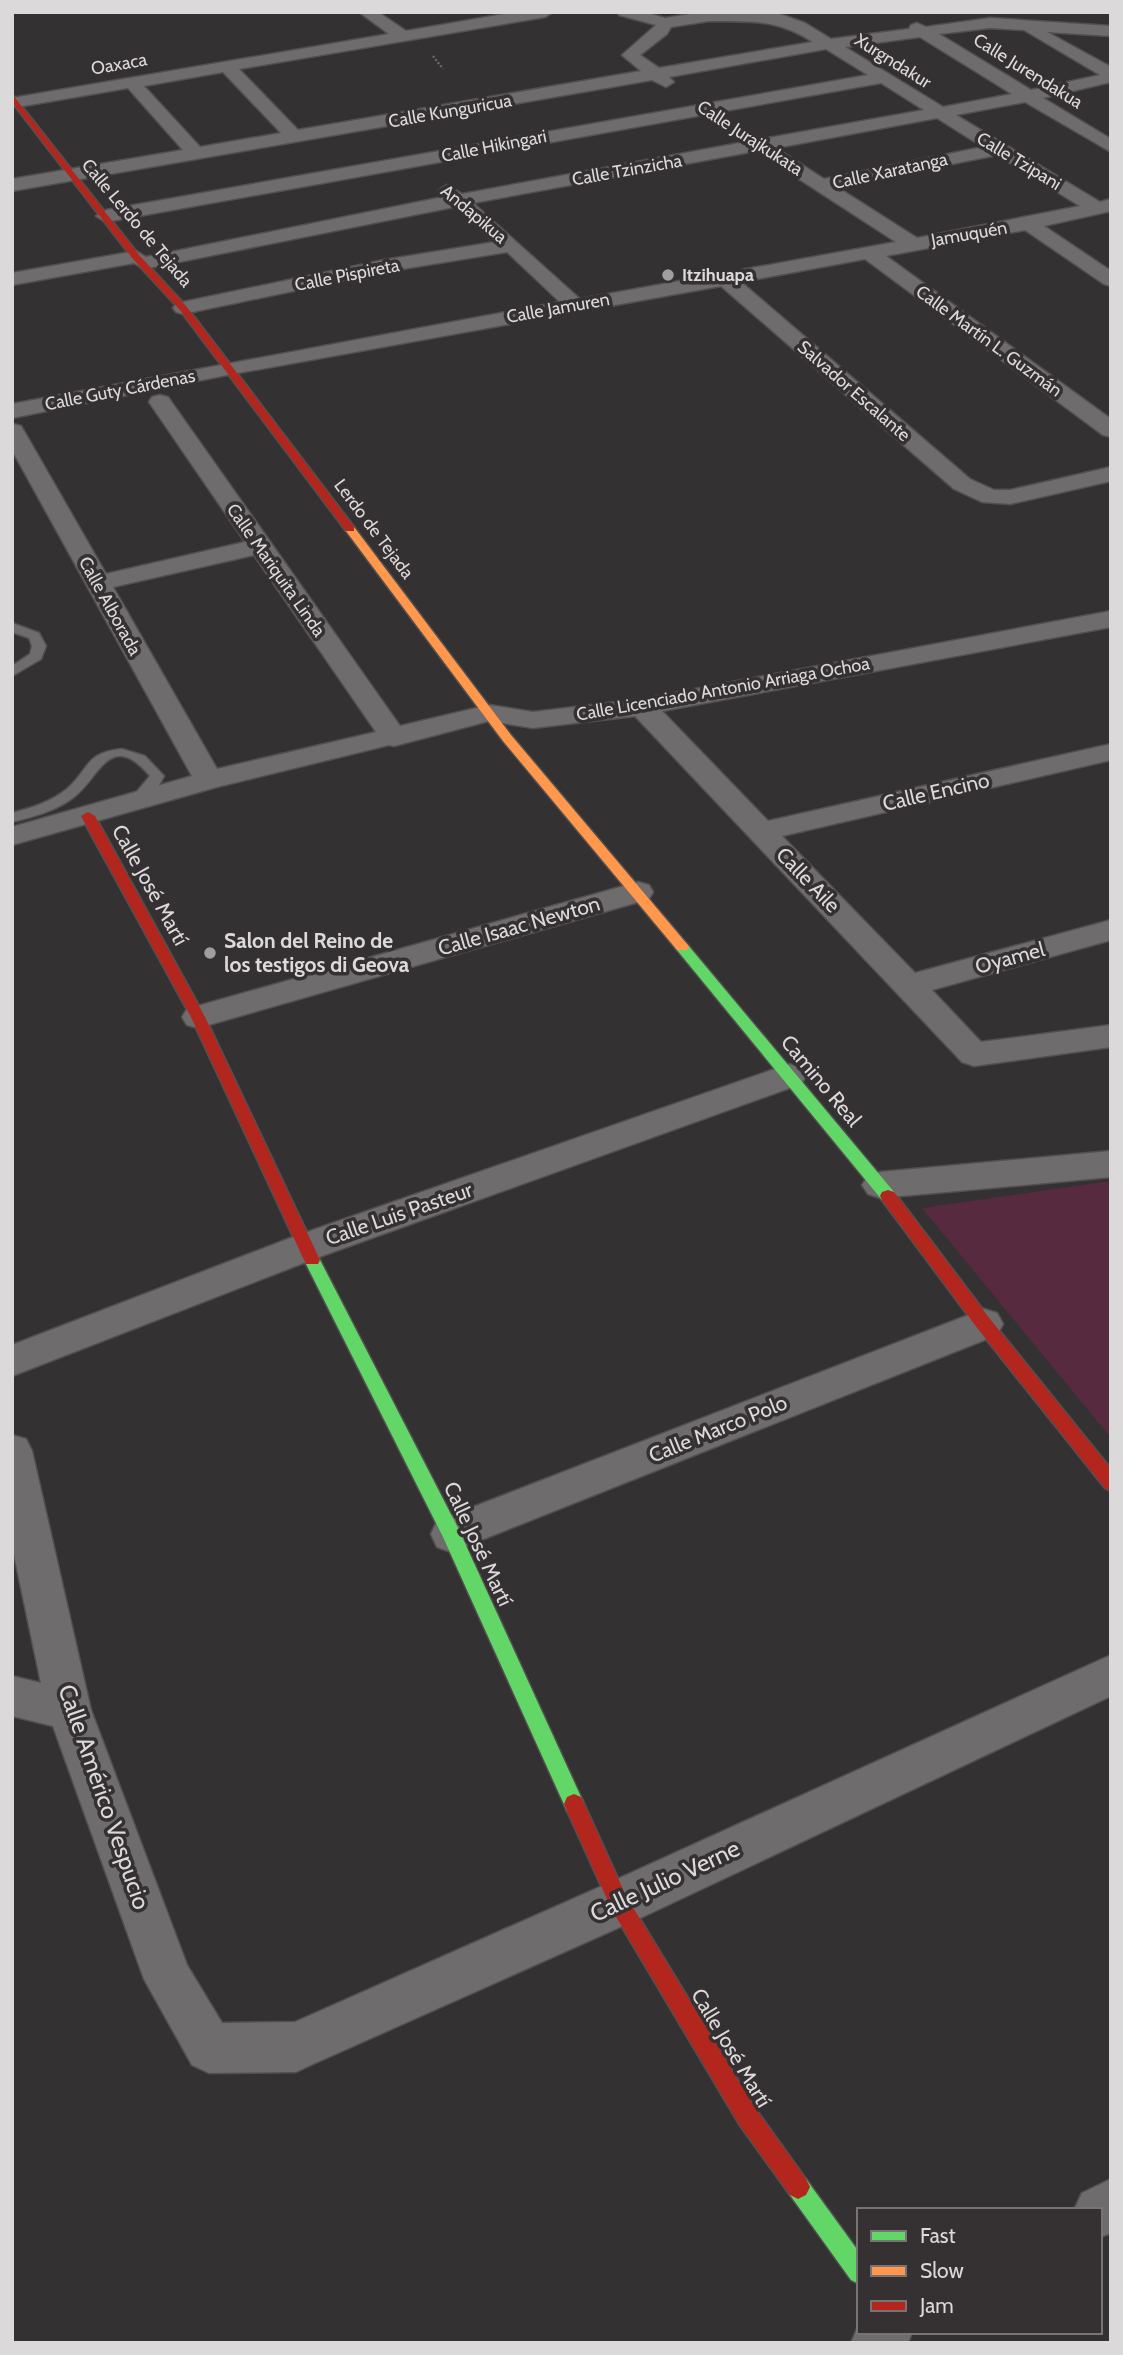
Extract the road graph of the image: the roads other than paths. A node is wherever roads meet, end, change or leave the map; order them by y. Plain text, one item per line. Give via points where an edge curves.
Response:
1 (367, 12) edge
2 (625, 12) edge
3 (1111, 13) edge
4 (899, 19) dead end
5 (552, 20) edge
6 (665, 23) junction
7 (1019, 23) junction
8 (923, 31) junction
9 (1108, 31) edge
10 (405, 37) junction
11 (829, 44) junction
12 (227, 66) junction
13 (656, 75) junction
14 (1111, 76) edge
15 (881, 78) junction
16 (133, 84) junction
17 (1028, 96) junction
18 (14, 101) edge
19 (702, 107) junction
20 (940, 113) junction
21 (722, 120) dead end
22 (372, 124) junction
23 (1111, 130) edge
24 (742, 133) dead end
25 (1089, 133) junction
26 (294, 136) junction
27 (762, 146) junction
28 (1111, 147) edge
29 (998, 149) junction
30 (194, 152) junction
31 (411, 162) junction
32 (71, 175) junction
33 (12, 185) edge
34 (822, 185) junction
35 (1071, 193) junction
36 (1045, 198) dead end
37 (458, 200) junction
38 (1104, 207) edge
39 (106, 216) junction
40 (1050, 219) junction
41 (917, 224) dead end
42 (1028, 224) junction
43 (338, 226) junction
44 (883, 243) junction
45 (511, 245) junction
46 (140, 260) junction
47 (1111, 260) edge
48 (384, 266) junction
49 (724, 278) junction
50 (12, 279) edge
51 (1111, 280) edge
52 (575, 305) junction
53 (183, 308) junction
54 (1022, 345) junction
55 (1000, 349) junction
56 (227, 369) junction
57 (160, 402) dead end
58 (1111, 410) edge
59 (12, 411) edge
60 (1111, 430) edge
61 (13, 431) edge
62 (1111, 474) edge
63 (259, 546) junction
64 (97, 583) junction
65 (1106, 626) edge
66 (12, 627) edge
67 (12, 672) edge
68 (642, 706) junction
69 (489, 713) junction
70 (394, 738) junction
71 (1111, 752) edge
72 (209, 780) junction
73 (135, 802) junction
74 (88, 816) junction
75 (12, 818) edge
76 (761, 832) junction
77 (12, 836) edge
78 (638, 892) junction
79 (1111, 930) edge
80 (908, 986) junction
81 (198, 1017) junction
82 (1111, 1036) edge
83 (789, 1076) junction
84 (1111, 1164) edge
85 (880, 1185) junction
86 (306, 1247) junction
87 (984, 1324) junction
88 (12, 1361) edge
89 (12, 1451) edge
90 (1111, 1483) edge
91 (452, 1534) junction
92 (1111, 1675) edge
93 (12, 1696) edge
94 (69, 1710) junction
95 (619, 1903) junction
96 (209, 2048) joint
97 (857, 2269) edge

1 - 10 street
2 - 6 street
3 - 9 street
4 - 8 street, Calle Jurendakua
5 - 10 street, Oaxaca
6 - 11 street, Xurgndakur via 709,16 777,18
6 - 13 street, Calle Jurajkukata via 630,55
7 - 8 street, Calle Kunguricua
7 - 9 street, Calle Kunguricua
7 - 14 street
8 - 11 street, Calle Kunguricua
8 - 17 street, Calle Jurendakua
10 - 12 street, Oaxaca
11 - 13 street, Calle Kunguricua
11 - 15 street, Xurgndakur
12 - 16 street, Oaxaca
12 - 26 street
13 - 19 street, Calle Jurajkukata
13 - 22 street, Calle Kunguricua
14 - 17 street, Calle Tzinzicha
15 - 19 street, Calle Hikingari
15 - 20 street, Xurgndakur
16 - 18 street, Oaxaca
16 - 30 street
17 - 20 street, Calle Tzinzicha
17 - 25 street, Calle Jurendakua
18 - 32 street, Calle Lerdo de Tejada
19 - 21 street, Calle Jurajkukata
19 - 31 street, Calle Hikingari
20 - 27 street, Calle Tzinzicha
20 - 29 street, Calle Tzipani
22 - 26 street, Calle Kunguricua
22 - 31 street, Andapikua
23 - 25 street
24 - 27 street, Calle Jurajkukata
25 - 28 street, Calle Jurendakua
26 - 30 street, Calle Kunguricua
27 - 34 street, Calle Jurajkukata
27 - 37 street, Calle Tzinzicha
29 - 34 street, Calle Xaratanga
29 - 35 street, Calle Tzipani
30 - 32 street, Calle Kunguricua
31 - 37 street, Andapikua
31 - 39 street, Calle Hikingari
32 - 33 street, Calle Kunguricua
32 - 39 street, Calle Lerdo de Tejada
34 - 44 street, Calle Jurajkukata
35 - 36 street
35 - 38 street, Calle Tzipani
37 - 43 street, Calle Tzinzicha
37 - 45 street, Andapikua
38 - 40 street, Jamuquén
39 - 46 street, Calle Lerdo de Tejada
40 - 42 street, Jamuquén
40 - 47 street
41 - 44 street
42 - 44 street, Jamuquén via 912,244
42 - 51 street
43 - 46 street, Calle Tzinzicha
43 - 48 street
44 - 49 street, Calle Jamuren
44 - 54 street, Calle Martín L. Guzmán
44 - 55 street, Calle Martín L. Guzmán
45 - 48 street, Calle Pispireta
45 - 52 street, Andapikua
46 - 50 street, Calle Tzinzicha
46 - 53 street, Calle Lerdo de Tejada
48 - 53 street, Calle Pispireta
49 - 52 street, Calle Jamuren
49 - 62 street, Salvador Escalante via 962,484 990,497 1010,497
52 - 56 street, Calle Jamuren
53 - 56 street, Calle Lerdo de Tejada
54 - 55 street
54 - 58 street, Calle Martín L. Guzmán
55 - 60 street, Calle Martín L. Guzmán
56 - 59 street, Calle Guty Cárdenas
56 - 69 street, Lerdo de Tejada
57 - 63 street, Calle Mariquita Linda
61 - 64 street, Calle Alborada
63 - 64 street
63 - 70 street, Calle Mariquita Linda
64 - 72 street, Calle Alborada
65 - 68 street, Calle Licenciado Antonio Arriaga Ochoa
66 - 67 lane via 34,636 39,646 36,656
68 - 69 street, Calle Licenciado Antonio Arriaga Ochoa via 533,720
68 - 76 street, Calle Aile
69 - 70 street, Calle Licenciado Antonio Arriaga Ochoa
69 - 78 street, Camino Real
70 - 72 street, Calle Licenciado Antonio Arriaga Ochoa
71 - 76 street, Calle Encino
72 - 73 street, Calle Licenciado Antonio Arriaga Ochoa
73 - 74 street, Calle Licenciado Antonio Arriaga Ochoa
73 - 75 lane via 156,776 146,762 130,753 111,754 58,800
74 - 77 street, Calle Licenciado Antonio Arriaga Ochoa
74 - 81 street, Calle José Martí
76 - 80 street, Calle Aile
78 - 81 street, Calle Isaac Newton
78 - 83 street, Camino Real
79 - 80 street, Oyamel
80 - 82 street, Calle Aile via 974,1054
81 - 86 street, Calle José Martí
83 - 85 street, Camino Real
83 - 86 street, Calle Luis Pasteur
84 - 85 street
85 - 87 street, Camino Real
86 - 88 street, Calle Luis Pasteur
86 - 91 street, Calle José Martí
87 - 90 street, Camino Real
87 - 91 street, Calle Marco Polo
89 - 94 street, Calle Américo Vespucio
91 - 95 street, Calle José Martí
92 - 95 street, Calle Julio Verne
93 - 94 street
94 - 96 street, Calle Américo Vespucio via 168,1979
95 - 96 street, Calle Julio Verne via 296,2047
95 - 97 street, Calle José Martí via 747,2116

